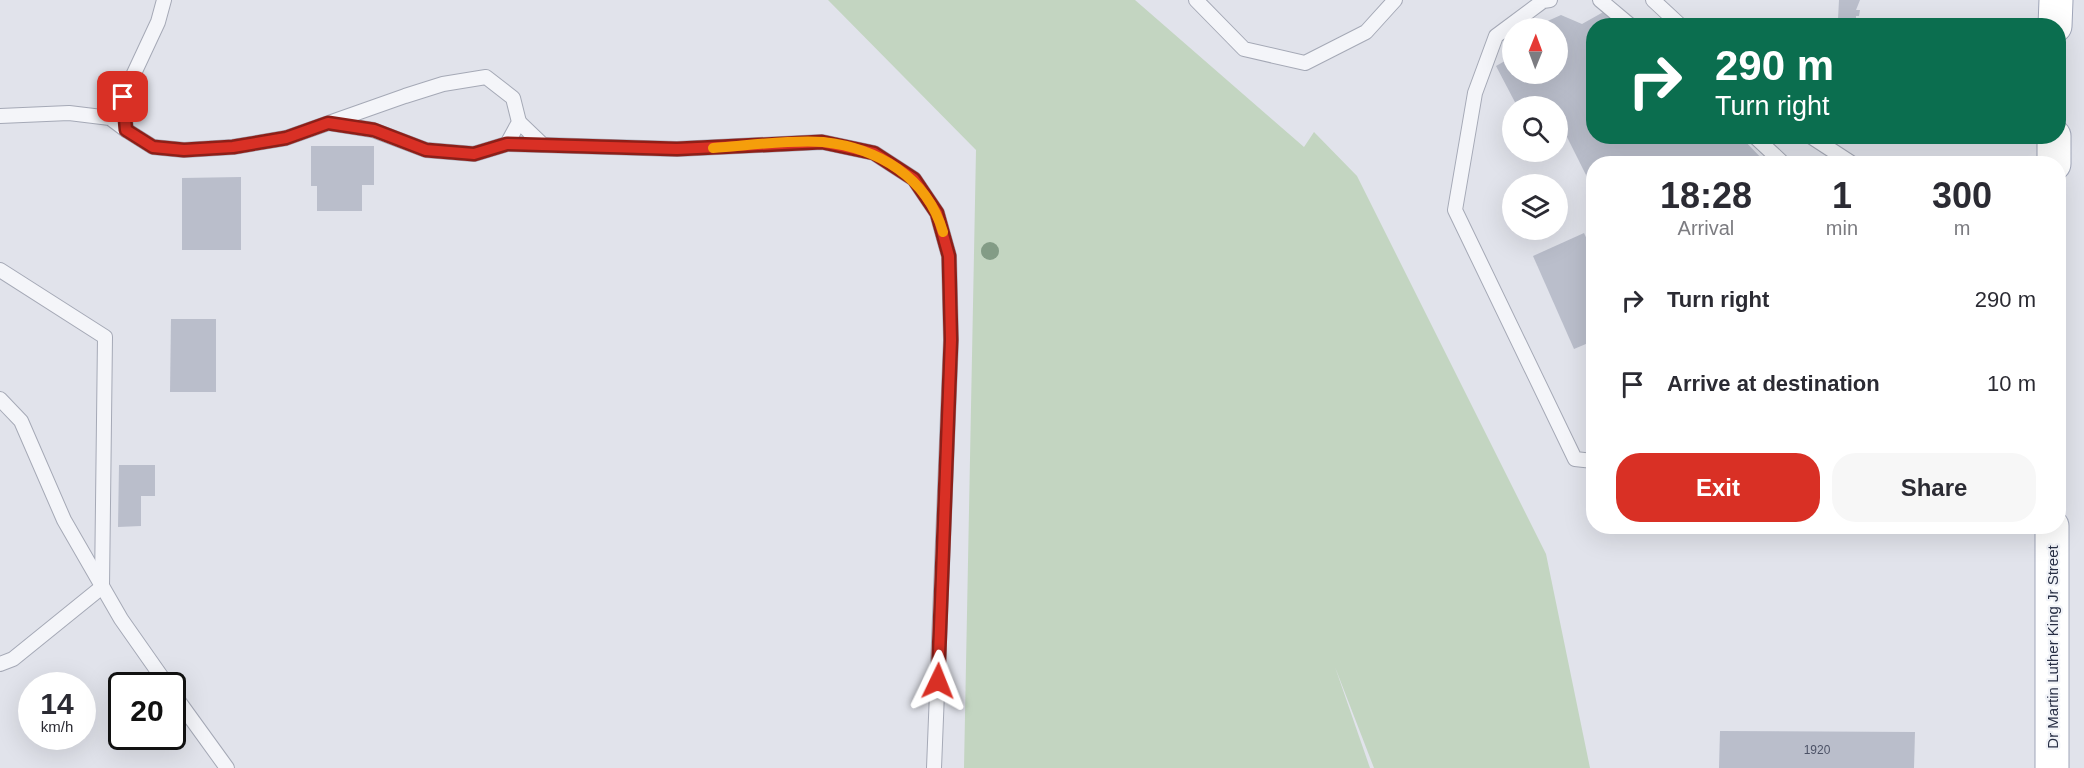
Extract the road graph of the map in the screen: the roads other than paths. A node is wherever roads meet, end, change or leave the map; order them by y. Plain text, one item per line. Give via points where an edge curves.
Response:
1 (164, 0) edge
2 (1196, 0) edge
3 (1395, 0) edge
4 (1550, 0) edge
5 (1600, 0) edge
6 (1653, 0) edge
7 (2056, 0) edge
8 (1621, 18) edge
9 (1672, 18) edge
10 (2055, 18) edge
11 (123, 97) junction
12 (0, 116) edge
13 (110, 118) junction
14 (519, 122) junction
15 (328, 123) junction
16 (126, 130) junction
17 (507, 144) junction
18 (1763, 144) edge
19 (1822, 144) edge
20 (543, 145) junction
21 (1775, 156) edge
22 (1841, 156) edge
23 (0, 270) edge
24 (0, 399) edge
25 (1586, 460) edge
26 (2052, 534) edge
27 (102, 587) junction
28 (0, 664) edge
29 (158, 672) edge
30 (186, 712) edge
31 (226, 768) edge
32 (934, 768) edge
33 (2052, 768) edge

1 - 11 lane via 158,22
2 - 3 lane via 1244,49 1305,63 1366,32
4 - 25 lane via 1542,1 1496,36 1475,93 1455,210 1575,459
5 - 8 lane
6 - 9 lane
7 - 10 main road
11 - 13 lane
11 - 16 lane
12 - 13 lane via 69,113
13 - 16 lane
14 - 15 lane via 513,98 486,77 443,84
14 - 17 lane
14 - 20 lane
15 - 16 lane via 286,138 184,150 153,147
15 - 17 lane via 374,130 426,150 474,154
17 - 20 lane
18 - 21 lane
19 - 22 lane
20 - 32 lane via 677,149 822,142 874,153 914,179 937,213 949,256 951,340
23 - 27 lane via 105,337
24 - 27 lane via 21,421 64,520
26 - 33 main road, Dr Martin Luther King Jr Street
27 - 28 lane via 13,659
27 - 29 lane
30 - 31 lane

